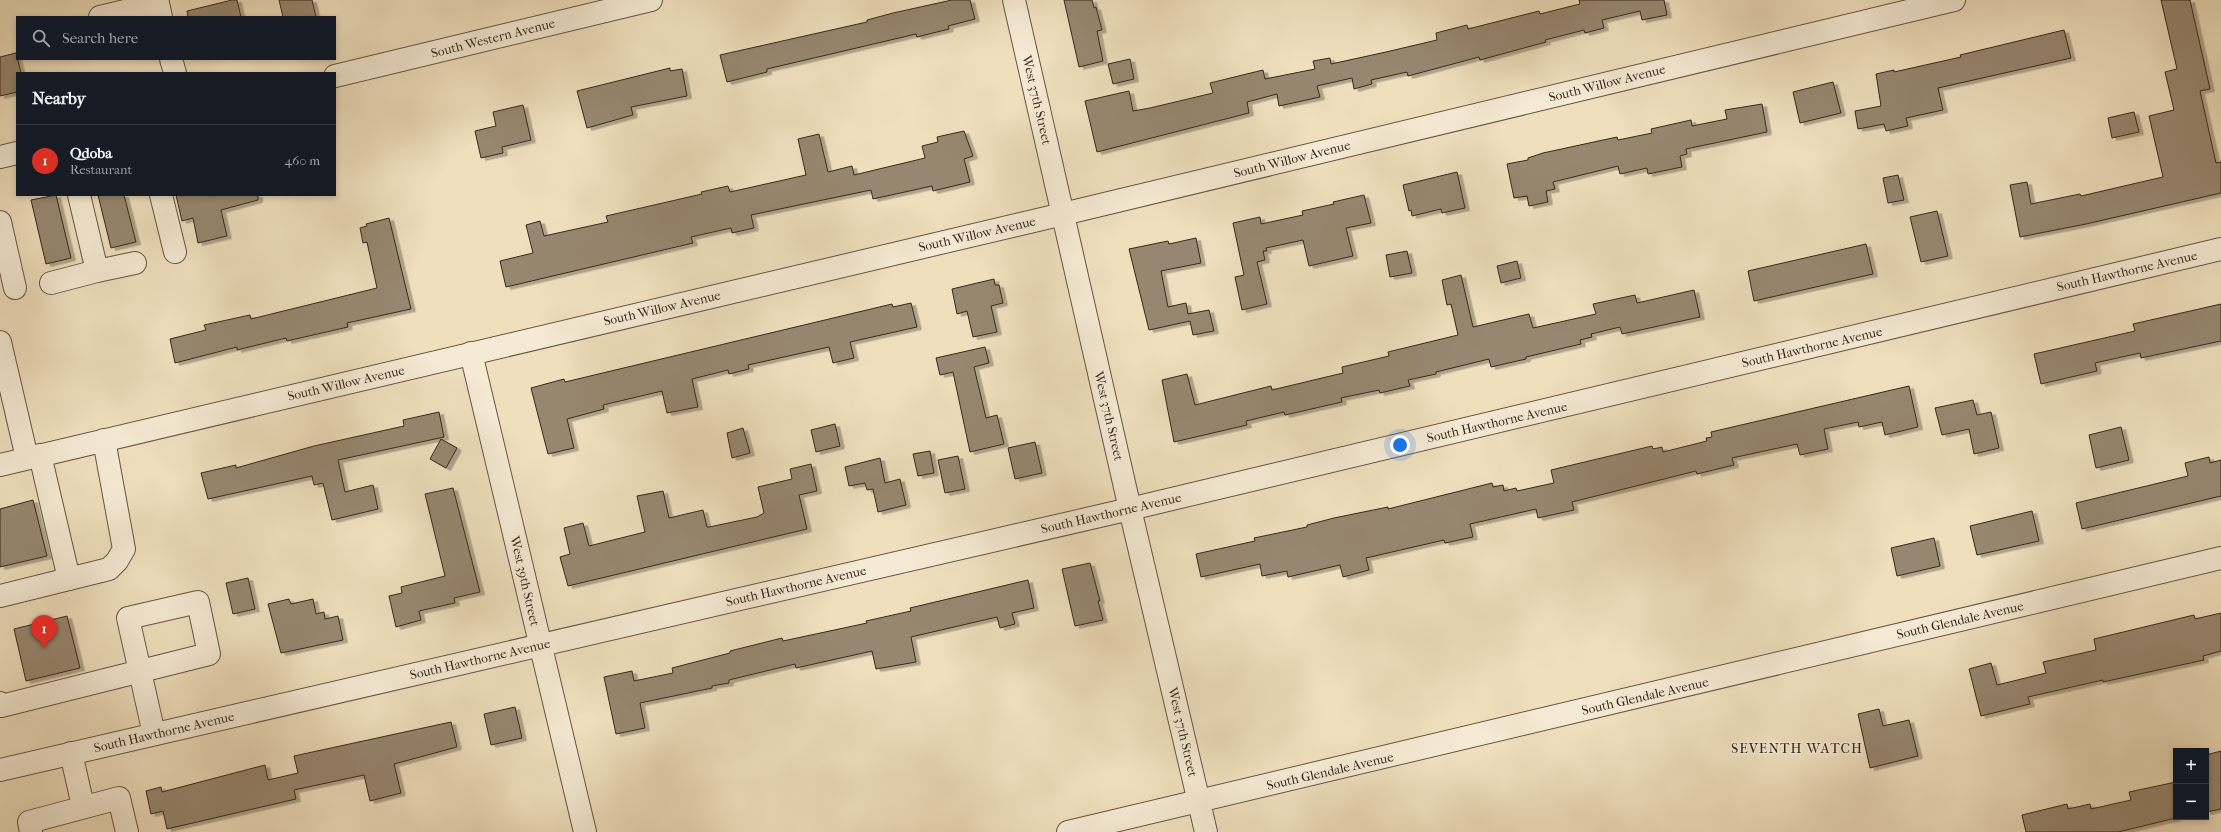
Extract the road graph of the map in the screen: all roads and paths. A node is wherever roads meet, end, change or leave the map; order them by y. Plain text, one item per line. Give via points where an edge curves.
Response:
1 (651, 0) edge
2 (1014, 0) edge
3 (1954, 0) edge
4 (164, 7) edge
5 (106, 16) edge
6 (172, 60) edge
7 (175, 72) edge
8 (336, 76) edge
9 (16, 153) edge
10 (0, 157) edge
11 (79, 196) edge
12 (161, 196) edge
13 (1063, 214) junction
14 (0, 222) edge
15 (2221, 249) edge
16 (175, 252) dead end
17 (135, 263) dead end
18 (97, 272) junction
19 (51, 283) dead end
20 (15, 288) dead end
21 (0, 342) edge
22 (471, 353) junction
23 (6, 399) edge
24 (104, 440) junction
25 (33, 457) junction
26 (0, 465) edge
27 (1130, 509) junction
28 (2221, 558) edge
29 (69, 579) junction
30 (0, 596) edge
31 (540, 644) junction
32 (0, 703) edge
33 (154, 734) junction
34 (71, 754) junction
35 (0, 770) edge
36 (1199, 802) junction
37 (83, 806) junction
38 (31, 832) edge
39 (127, 832) edge
40 (585, 832) edge
41 (1068, 832) edge
42 (1206, 832) edge

1 - 8 street, South Western Avenue
2 - 13 street, West 37th Street
3 - 13 street, South Willow Avenue
4 - 5 street
6 - 7 street
9 - 10 street
11 - 18 street
12 - 16 street
13 - 22 street, South Willow Avenue
13 - 27 street, West 37th Street
14 - 20 street
15 - 27 street, South Hawthorne Avenue
17 - 18 street
18 - 19 street
21 - 23 street
22 - 24 street, South Willow Avenue
22 - 31 street, West 39th Street
23 - 25 street
24 - 25 street, South Willow Avenue
24 - 29 street via 124,550 109,569
25 - 26 street, South Willow Avenue
25 - 29 street
27 - 31 street, South Hawthorne Avenue
27 - 36 street, West 37th Street
28 - 36 street, South Glendale Avenue
29 - 30 street
31 - 33 street, South Hawthorne Avenue
31 - 40 street, West 39th Street
32 - 33 street via 1,706 140,672
33 - 34 street, South Hawthorne Avenue
34 - 35 street, South Hawthorne Avenue
34 - 37 street
36 - 41 street, South Glendale Avenue
36 - 42 street, West 37th Street
37 - 38 street via 29,822
37 - 39 street via 119,798

